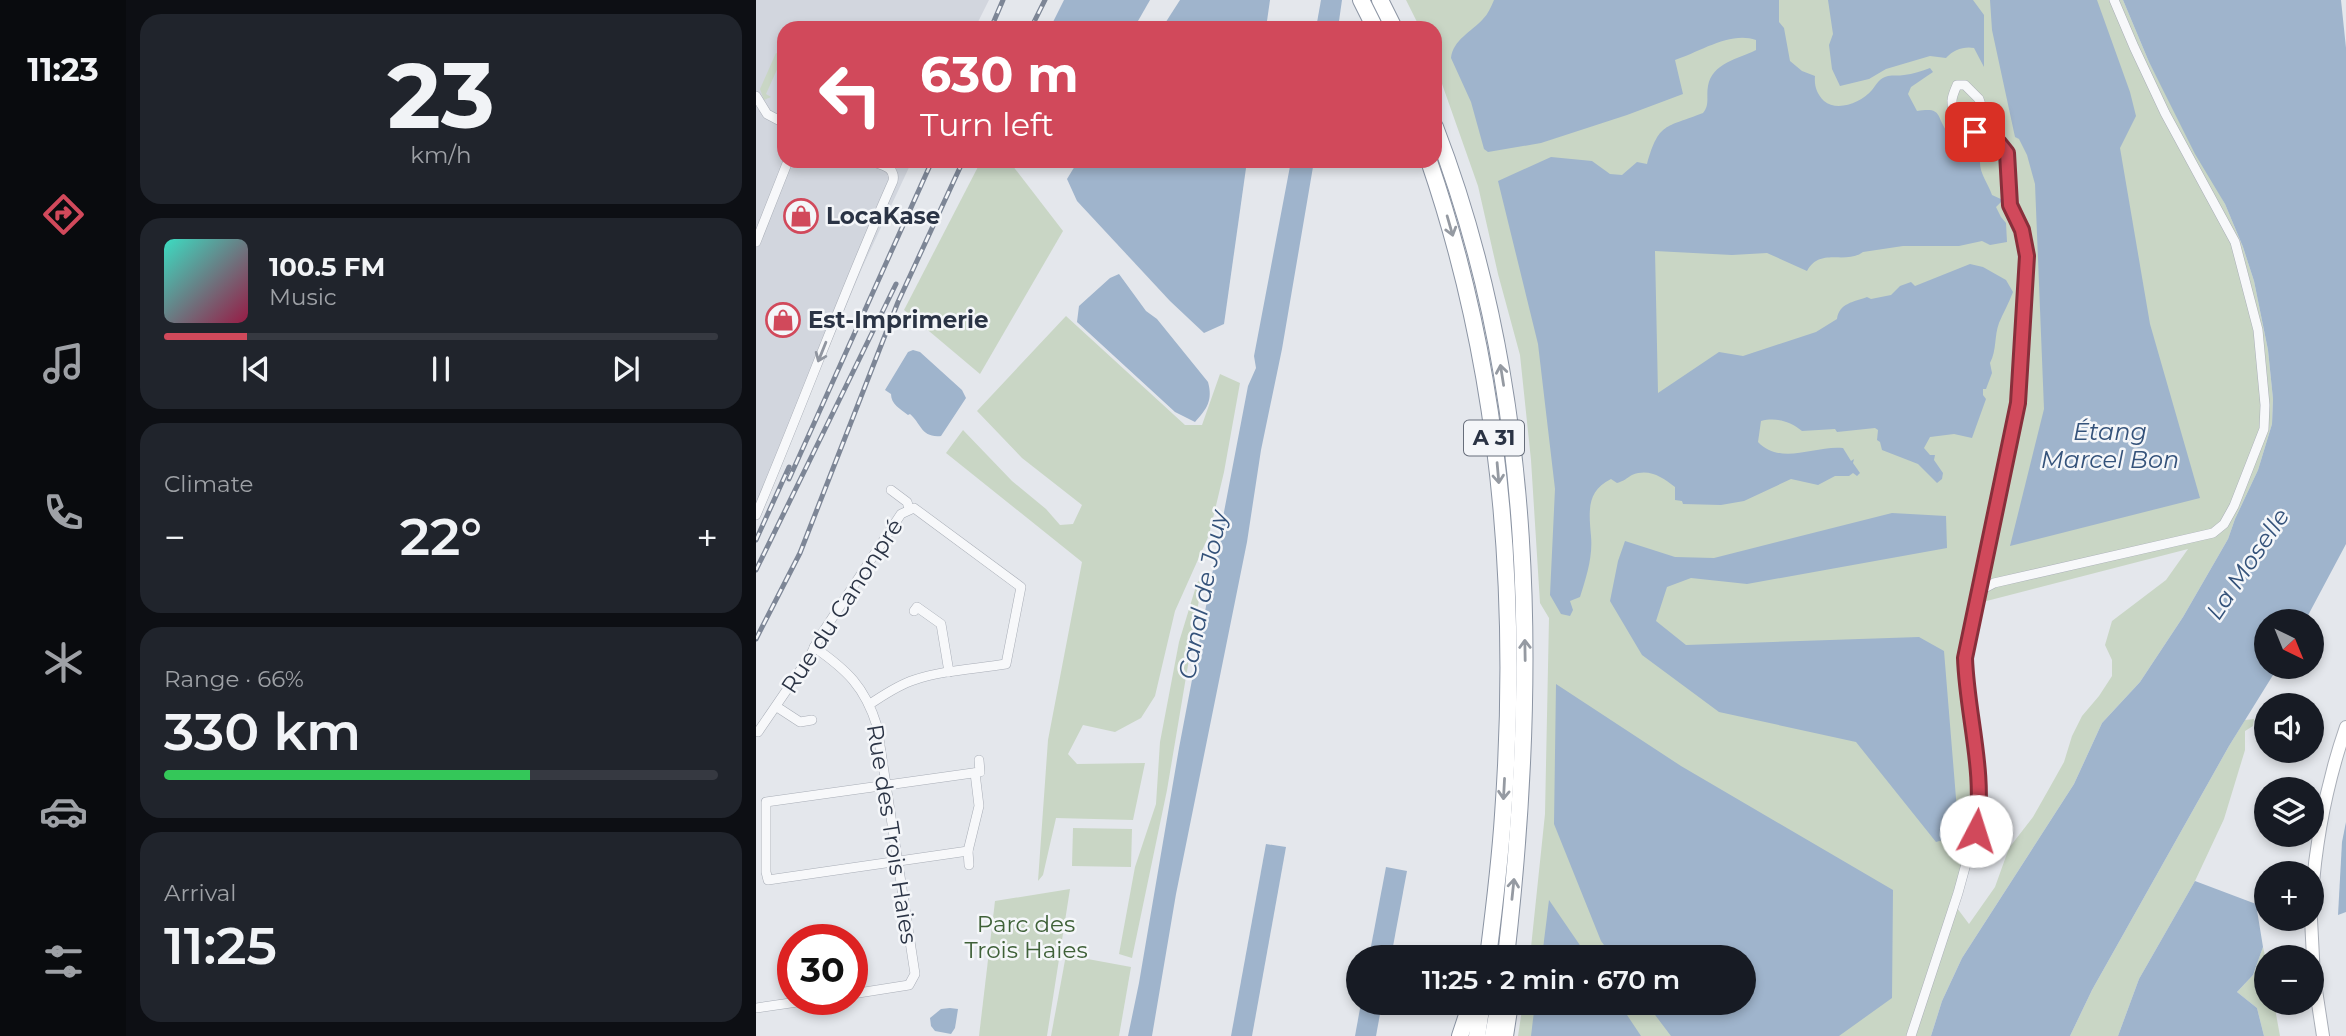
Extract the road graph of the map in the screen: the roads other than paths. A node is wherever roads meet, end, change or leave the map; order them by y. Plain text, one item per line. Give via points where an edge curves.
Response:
1 (1362, 0) edge
2 (1380, 0) edge
3 (2114, 0) edge
4 (1372, 21) edge
5 (1390, 21) edge
6 (756, 96) edge
7 (777, 119) edge
8 (1999, 143) junction
9 (1442, 148) edge
10 (785, 168) edge
11 (888, 168) edge
12 (1431, 168) edge
13 (756, 243) edge
14 (891, 490) dead end
15 (909, 509) junction
16 (756, 515) edge
17 (1979, 592) junction
18 (914, 611) dead end
19 (814, 647) junction
20 (949, 671) junction
21 (870, 704) junction
22 (777, 707) junction
23 (812, 720) dead end
24 (2346, 727) edge
25 (758, 732) dead end
26 (979, 760) dead end
27 (975, 773) junction
28 (887, 785) junction
29 (968, 851) junction
30 (1499, 856) junction
31 (2316, 861) edge
32 (898, 862) junction
33 (970, 865) dead end
34 (2312, 931) edge
35 (1482, 945) edge
36 (1489, 945) edge
37 (1507, 945) edge
38 (868, 992) edge
39 (777, 1005) edge
40 (756, 1008) edge
41 (1467, 1015) edge
42 (1480, 1015) edge
43 (1497, 1015) edge
44 (1507, 1015) edge
45 (1460, 1036) edge
46 (1477, 1036) edge
47 (1493, 1036) edge
48 (1505, 1036) edge
49 (1911, 1036) edge
50 (2323, 1036) edge

1 - 4 highway
2 - 5 highway
3 - 17 street via 2165,113 2235,242 2258,330 2264,429 2234,506 2213,533 1994,583
6 - 7 street via 767,114
8 - 8 street via 1990,132 1979,99 1965,85 1957,85 1953,109 1975,132
8 - 17 street via 2007,153 2010,205 2027,256 2018,403
37 -> 9 highway, A 31 via 1524,719 1520,519 1497,342 1469,227
10 - 13 street
11 -> 16 street via 895,175
12 -> 30 highway, A 31 via 1470,301 1498,467 1508,657
14 - 15 street, Rue du Canonpré
15 - 19 street, Rue du Canonpré via 901,514
15 - 20 street, Rue du Canonpré via 918,511 1021,587 1006,664
17 - 49 street via 1965,658 1980,777 1977,824
18 - 20 street via 917,607 941,624
19 - 21 street, Rue des Trois Haies via 846,671
19 - 22 street, Rue du Canonpré
20 - 21 street, Rue du Canonpré via 915,679
21 - 28 street, Rue des Trois Haies
22 - 23 street, Rue du Canonpré via 800,722
22 - 25 street, Rue du Canonpré
24 - 31 main road via 2321,815
26 - 27 street via 980,772
27 - 28 street
27 - 29 street via 979,806
28 - 32 street, Rue des Trois Haies
28 - 32 street via 766,802 766,872 768,880
29 - 32 street
29 - 33 street
30 - 35 highway
30 - 36 highway, A 31
32 - 38 street, Rue des Trois Haies via 915,974 909,985
34 - 50 main road
39 - 40 street
41 - 45 highway
42 - 46 highway
43 - 47 highway
44 - 48 highway

